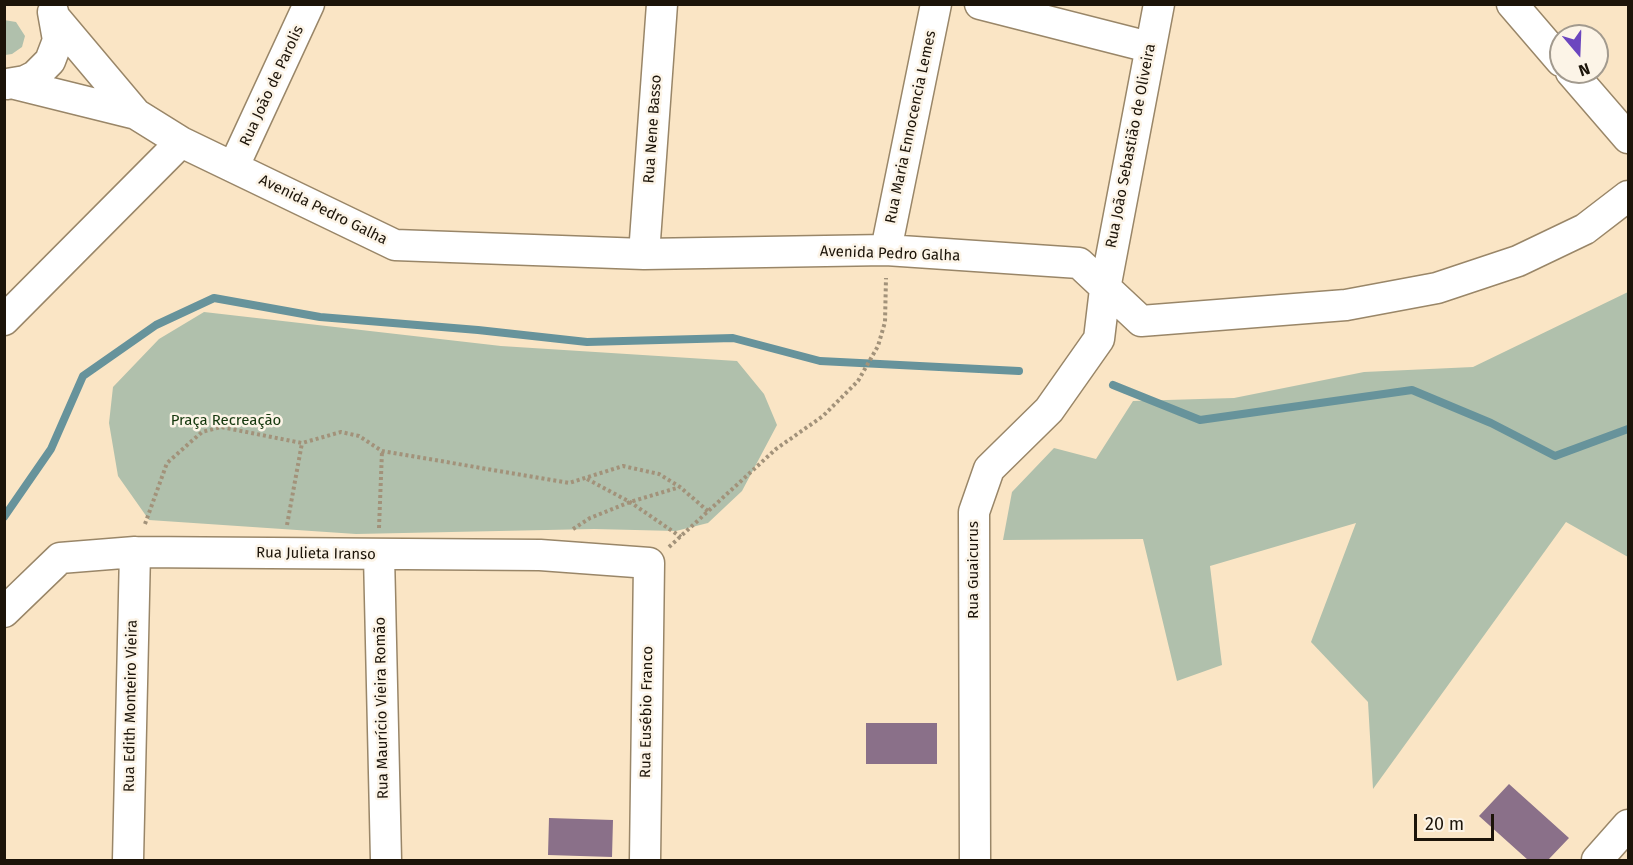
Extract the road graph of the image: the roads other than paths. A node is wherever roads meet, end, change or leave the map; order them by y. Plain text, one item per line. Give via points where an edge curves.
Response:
1 (309, 4) edge
2 (662, 4) edge
3 (936, 4) edge
4 (980, 4) edge
5 (1159, 4) edge
6 (1512, 4) edge
7 (53, 12) edge
8 (1149, 47) junction
9 (1549, 47) edge
10 (10, 84) edge
11 (1582, 84) edge
12 (136, 114) junction
13 (1629, 138) edge
14 (181, 142) junction
15 (234, 166) junction
16 (1629, 196) edge
17 (886, 250) junction
18 (644, 254) junction
19 (1105, 289) junction
20 (4, 320) edge
21 (135, 552) junction
22 (379, 555) junction
23 (649, 563) joint
24 (4, 612) edge
25 (1629, 825) edge
26 (128, 861) edge
27 (386, 861) edge
28 (645, 861) edge
29 (975, 861) edge
30 (1597, 861) edge

1 - 15 street, Rua João de Parolis
2 - 18 street, Rua Nene Basso
3 - 17 street, Rua Maria Ennocencia Lemes
4 - 8 street
5 - 8 street, Rua João Sebastião de Oliveira
6 - 9 street
7 - 10 street via 58,40 50,61 35,76
7 - 12 street, Avenida Pedro Galha
8 - 19 street, Rua João Sebastião de Oliveira
10 - 12 street, Avenida Pedro Galha
11 - 13 street
12 - 14 street, Avenida Pedro Galha
14 - 15 street, Avenida Pedro Galha
14 - 20 street
15 - 18 street, Avenida Pedro Galha via 394,245
16 - 19 street, Avenida Pedro Galha via 1586,229 1518,261 1437,288 1346,305 1141,321
17 - 18 street, Avenida Pedro Galha
17 - 19 street, Avenida Pedro Galha via 1079,263
19 - 29 street, Rua Guaicurus via 1099,339 1049,410 989,469 974,512
21 - 22 street, Rua Julieta Iranso
21 - 24 street, Rua Julieta Iranso via 60,558
21 - 26 street, Rua Edith Monteiro Vieira
22 - 23 street, Rua Julieta Iranso via 540,555
22 - 27 street, Rua Maurício Vieira Romão
23 - 28 street, Rua Eusébio Franco
25 - 30 street

